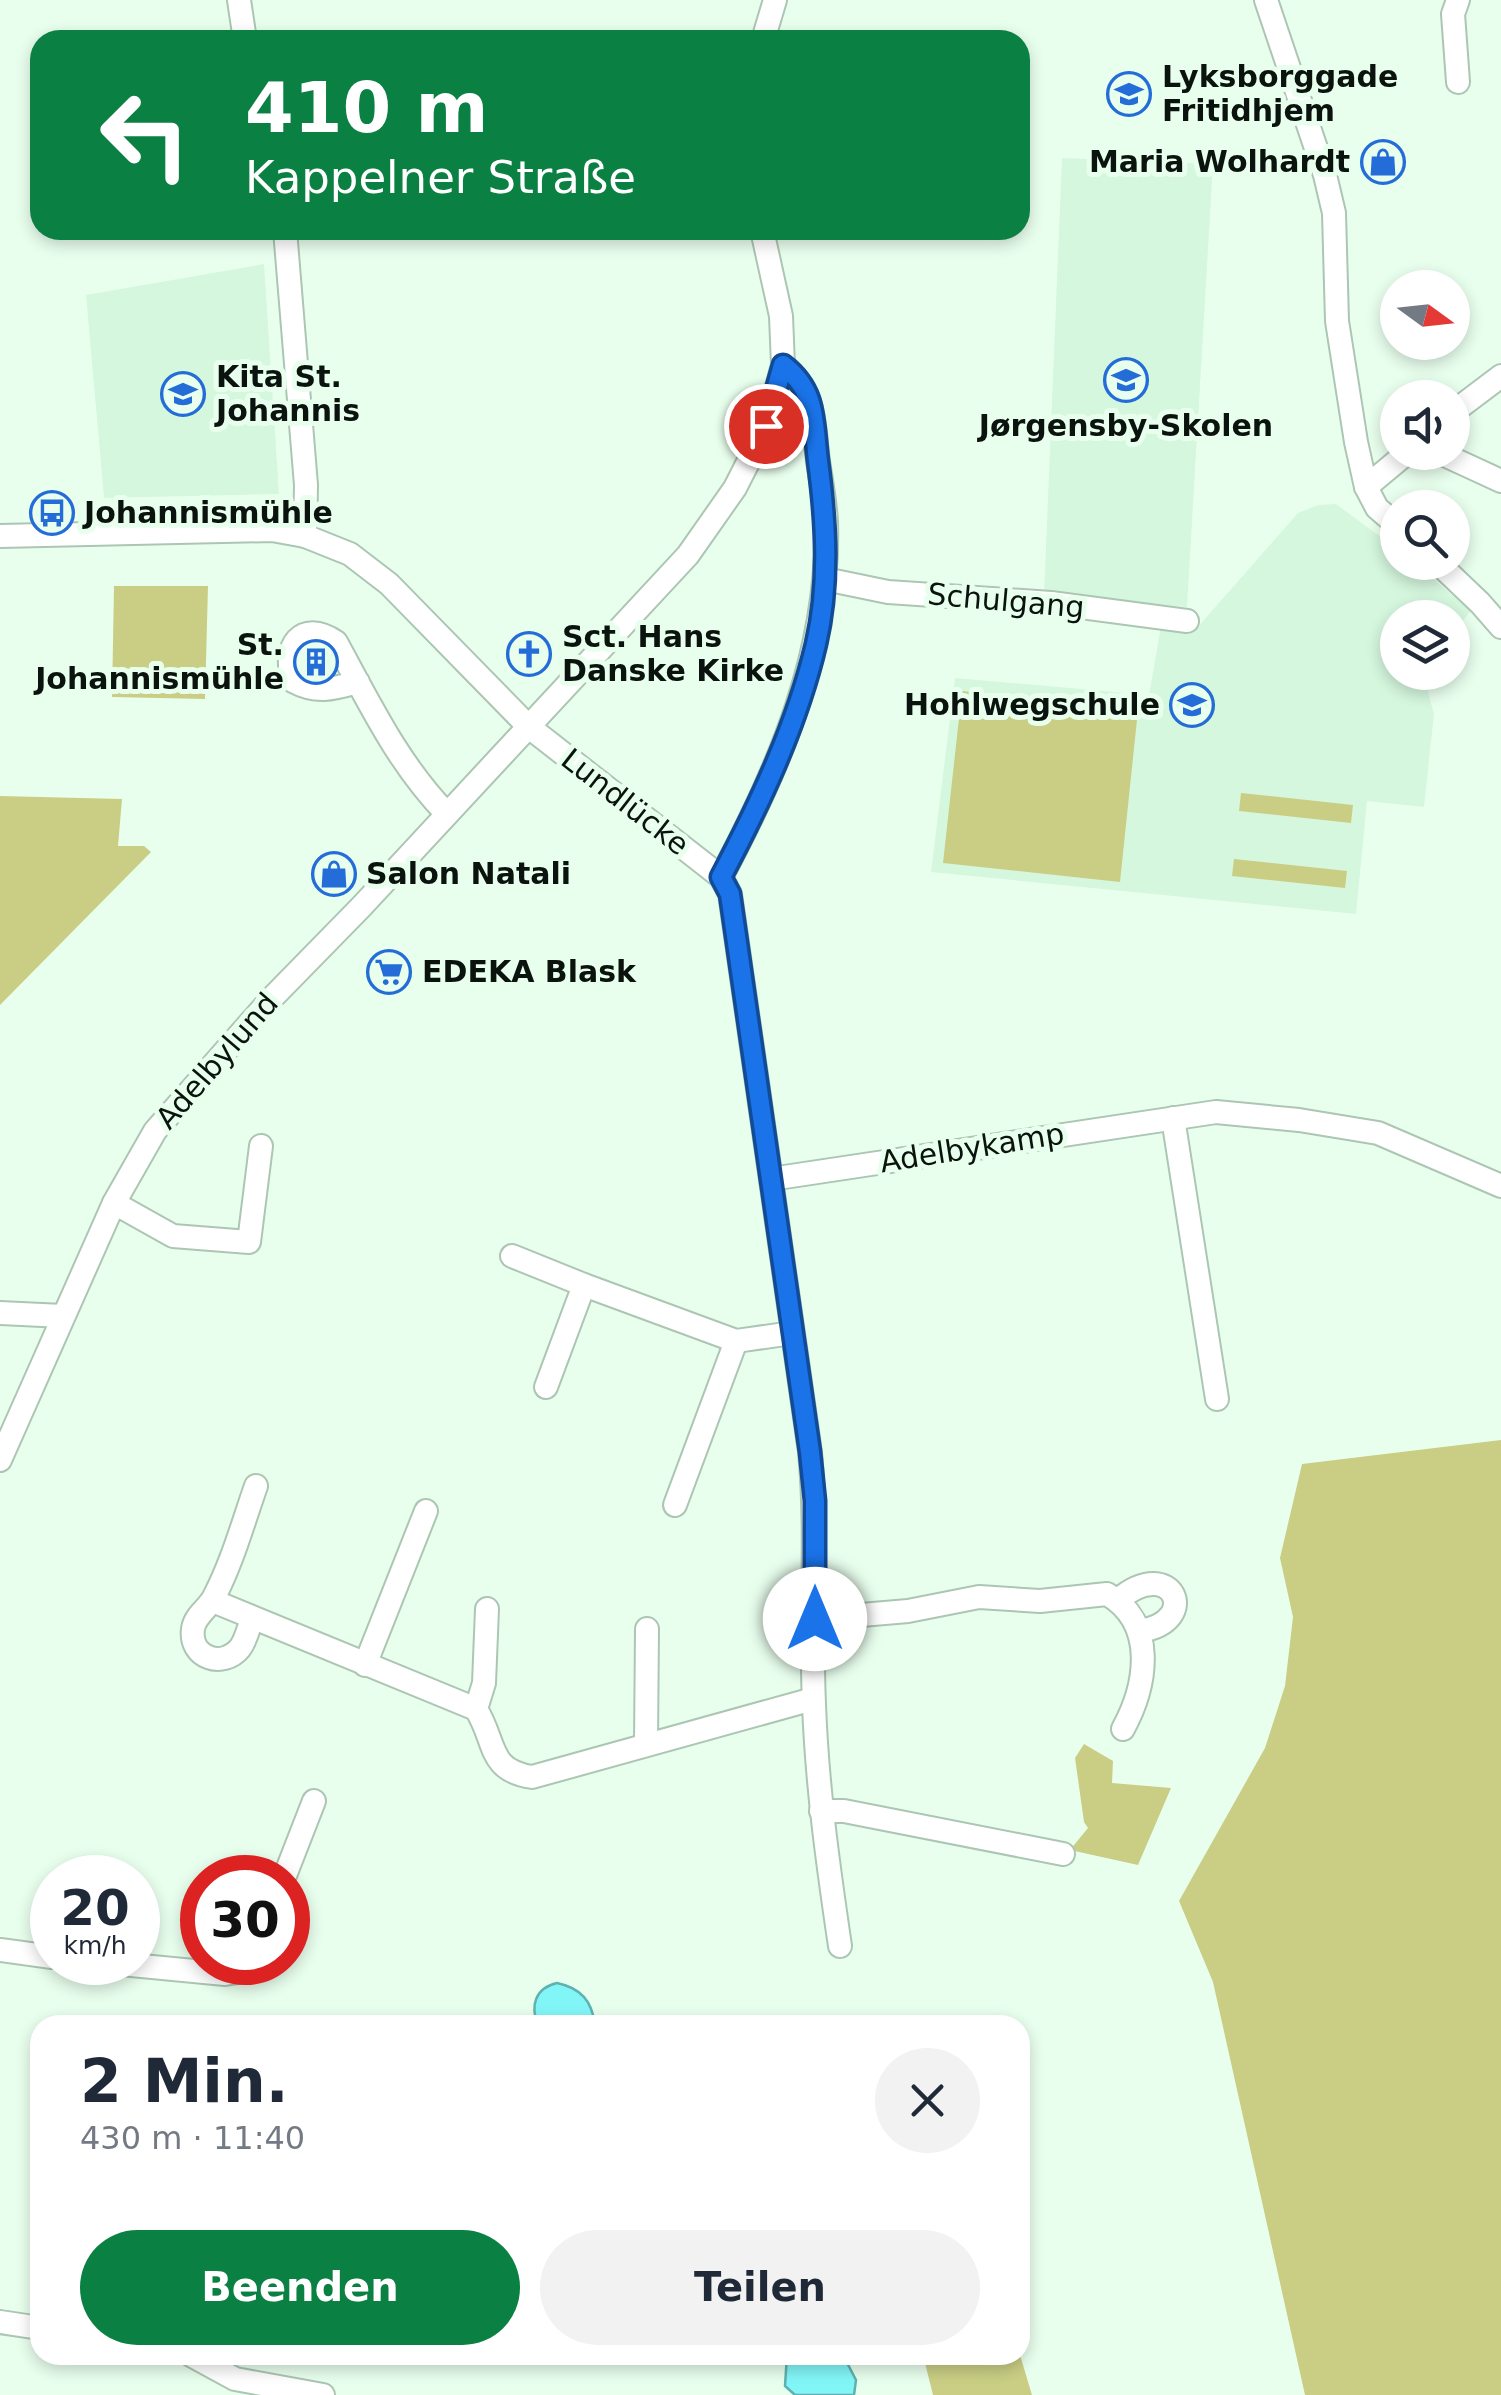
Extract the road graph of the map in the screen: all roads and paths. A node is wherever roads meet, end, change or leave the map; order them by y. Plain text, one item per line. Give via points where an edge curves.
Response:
1 (240, 0) edge
2 (775, 0) edge
3 (1266, 0) edge
4 (1457, 1) edge
5 (244, 30) edge
6 (766, 30) edge
7 (1458, 82) dead end
8 (285, 240) edge
9 (764, 240) edge
10 (783, 365) junction
11 (1501, 376) edge
12 (1470, 399) edge
13 (1470, 467) edge
14 (1386, 470) edge
15 (1501, 481) edge
16 (1366, 487) junction
17 (1380, 511) edge
18 (0, 536) edge
19 (305, 536) junction
20 (825, 579) junction
21 (1456, 580) edge
22 (1187, 620) dead end
23 (1501, 627) edge
24 (362, 689) dead end
25 (529, 727) junction
26 (447, 814) junction
27 (721, 877) junction
28 (1173, 1118) junction
29 (261, 1146) dead end
30 (772, 1179) junction
31 (1501, 1186) edge
32 (114, 1203) junction
33 (512, 1256) dead end
34 (584, 1285) junction
35 (0, 1314) edge
36 (63, 1316) junction
37 (792, 1334) junction
38 (736, 1341) junction
39 (546, 1387) dead end
40 (1217, 1399) dead end
41 (0, 1460) edge
42 (256, 1486) dead end
43 (674, 1505) dead end
44 (426, 1511) dead end
45 (1118, 1600) junction
46 (212, 1601) junction
47 (487, 1609) dead end
48 (252, 1618) junction
49 (815, 1619) junction
50 (647, 1630) dead end
51 (1140, 1631) junction
52 (365, 1664) junction
53 (813, 1699) junction
54 (476, 1709) junction
55 (1123, 1729) dead end
56 (646, 1743) junction
57 (314, 1801) dead end
58 (821, 1811) junction
59 (1062, 1854) dead end
60 (293, 1855) edge
61 (840, 1946) dead end
62 (0, 1950) edge
63 (30, 1953) edge
64 (0, 2322) edge
65 (30, 2326) edge
66 (209, 2365) edge
67 (323, 2395) edge

1 - 5 street
2 - 6 street
3 - 16 street via 1334,213 1338,321
4 - 7 street
8 - 19 street
9 - 10 street via 781,316
10 - 20 street via 800,378 810,399 826,520
10 - 25 street, Adelbylund via 766,426 736,488 688,555
11 - 12 street
13 - 15 street
14 - 16 street
16 - 17 street
18 - 19 street, Lundlücke via 272,530
19 - 25 street, Lundlücke via 350,554 389,584
20 - 22 street, Schulgang via 888,592
20 - 27 street via 817,642 794,718
21 - 23 street
24 - 26 street via 403,762
25 - 26 street, Adelbylund
25 - 27 street, Lundlücke
26 - 32 street, Adelbylund via 176,1104
27 - 30 street via 730,894
28 - 30 street, Adelbykamp
28 - 31 street, Adelbykamp via 1244,1113 1364,1130
28 - 40 street
29 - 32 street via 250,1242 173,1236
30 - 37 street
32 - 36 street, Adelbylund
33 - 34 street
34 - 38 street
34 - 39 street
35 - 36 street
36 - 41 street, Adelbylund
37 - 38 street
37 - 49 street via 815,1501
38 - 43 street
42 - 46 street
44 - 52 street
45 - 49 street via 1107,1594 979,1597
45 - 51 street
45 - 51 street via 1143,1583 1170,1589 1176,1602 1167,1623
46 - 48 street
46 - 48 street via 192,1638 211,1659 241,1647
47 - 54 street via 484,1683
48 - 52 street
49 - 53 street
50 - 56 street
51 - 55 street via 1141,1681
52 - 54 street
53 - 56 street
53 - 58 street
54 - 56 street via 499,1764 510,1774 532,1777
57 - 60 street
58 - 59 street
58 - 61 street
62 - 63 street
64 - 65 street
66 - 67 street via 235,2380

